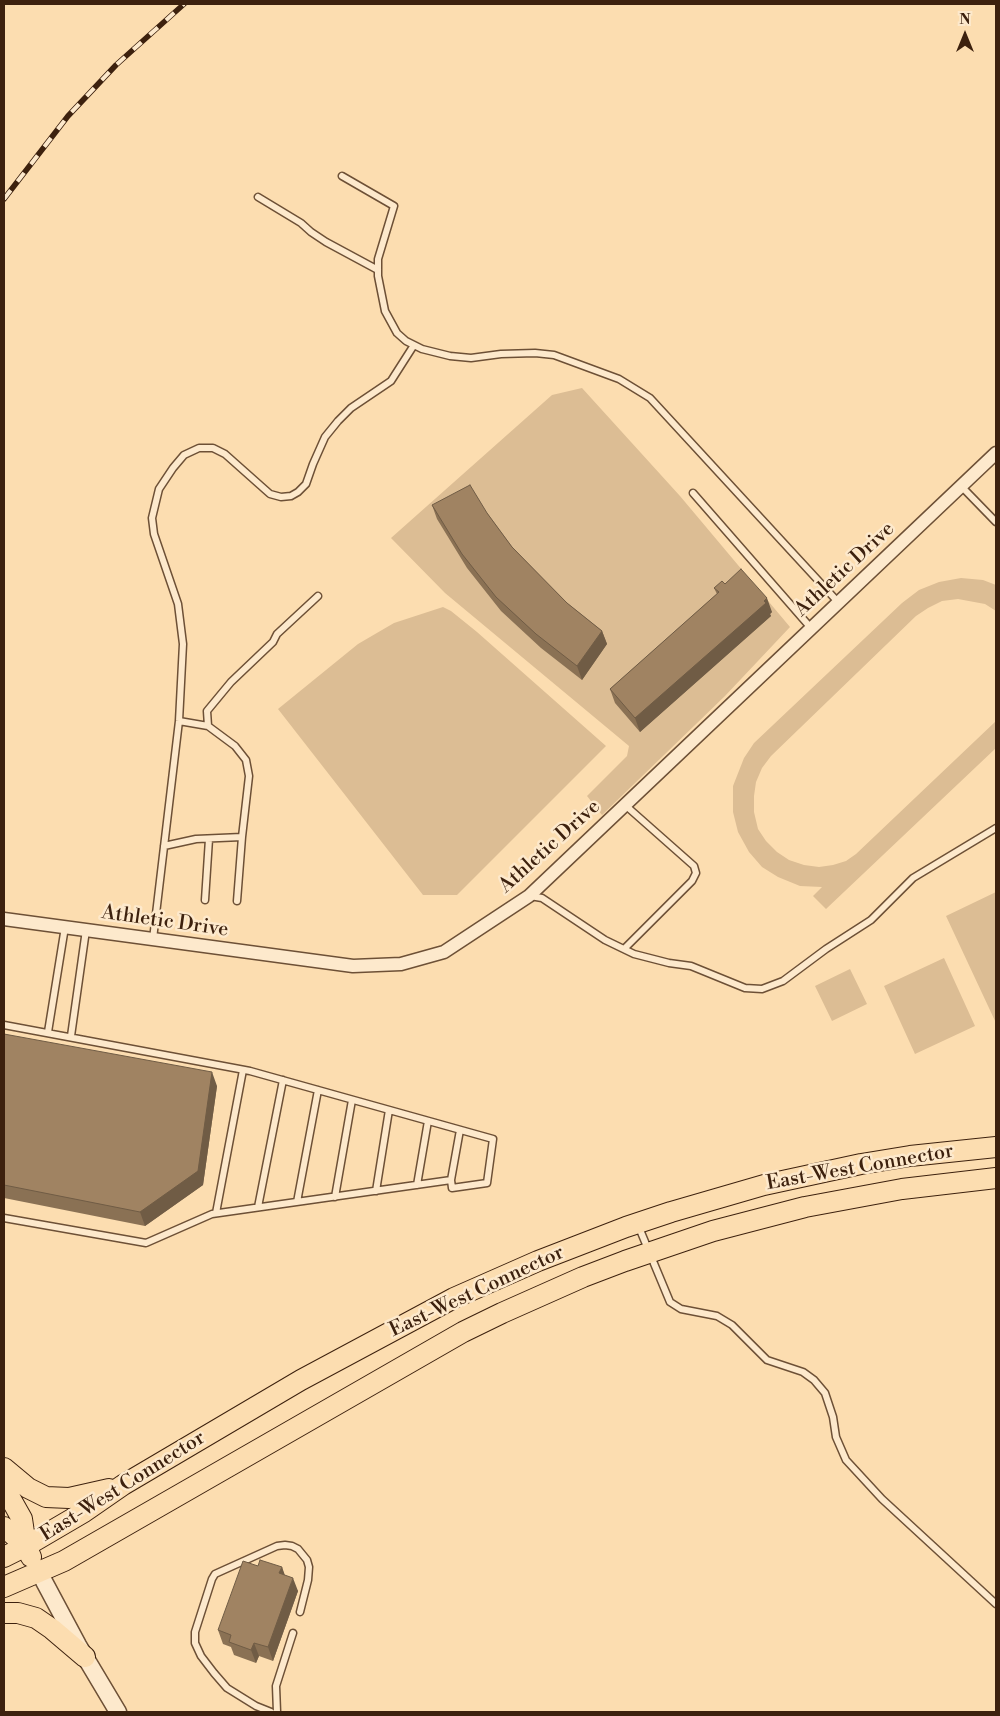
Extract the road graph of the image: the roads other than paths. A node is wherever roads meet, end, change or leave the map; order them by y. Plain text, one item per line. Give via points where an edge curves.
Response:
1 (342, 176) dead end
2 (258, 197) dead end
3 (378, 270) junction
4 (414, 345) junction
5 (996, 453) edge
6 (961, 486) junction
7 (693, 493) dead end
8 (996, 522) edge
9 (318, 596) dead end
10 (838, 602) junction
11 (811, 628) junction
12 (179, 721) junction
13 (208, 726) junction
14 (625, 805) junction
15 (996, 828) edge
16 (242, 838) junction
17 (209, 839) junction
18 (164, 846) junction
19 (529, 896) junction
20 (205, 900) dead end
21 (237, 901) dead end
22 (4, 919) edge
23 (65, 927) junction
24 (86, 930) junction
25 (153, 939) junction
26 (624, 949) junction
27 (4, 1024) edge
28 (48, 1032) junction
29 (71, 1036) junction
30 (244, 1070) junction
31 (283, 1080) junction
32 (318, 1090) junction
33 (352, 1100) junction
34 (389, 1110) junction
35 (428, 1121) junction
36 (460, 1130) junction
37 (996, 1147) edge
38 (996, 1178) edge
39 (451, 1180) junction
40 (417, 1185) junction
41 (376, 1191) junction
42 (335, 1197) junction
43 (296, 1202) junction
44 (258, 1207) junction
45 (216, 1213) junction
46 (4, 1218) edge
47 (637, 1223) junction
48 (648, 1252) junction
49 (4, 1468) edge
50 (124, 1485) junction
51 (4, 1487) edge
52 (4, 1527) edge
53 (26, 1546) junction
54 (4, 1557) edge
55 (39, 1572) junction
56 (4, 1587) edge
57 (996, 1604) edge
58 (300, 1612) dead end
59 (4, 1613) edge
60 (293, 1633) dead end
61 (85, 1657) junction
62 (118, 1712) edge
63 (271, 1712) edge
64 (278, 1712) edge

1 - 3 lane via 394,206 378,259
2 - 3 lane via 326,242
3 - 4 lane via 385,311 397,333
4 - 10 lane via 438,354 470,358 500,354 554,355 619,379 634,388 650,398
4 - 12 lane via 391,381 350,408 325,437 306,484 291,496 270,494 225,454 213,448 199,448 184,456 162,484 152,518 182,623
5 - 6 street, Athletic Drive
6 - 8 lane
6 - 10 street, Athletic Drive
7 - 11 lane
9 - 13 lane via 231,682 207,712
10 - 11 street, Athletic Drive
11 - 14 street, Athletic Drive
12 - 13 lane
12 - 18 lane
13 - 16 lane via 235,746 246,760 249,776
14 - 19 street, Athletic Drive
14 - 26 lane via 694,866 696,873 692,881
15 - 26 lane via 913,878 871,920 783,981 762,989 745,988 691,966 669,963
16 - 17 lane
16 - 21 lane
17 - 18 lane
17 - 20 lane
18 - 25 lane
19 - 25 street, Athletic Drive via 444,952 401,964 353,966
19 - 26 lane via 542,898
22 - 23 street, Athletic Drive
23 - 24 street, Athletic Drive
23 - 28 lane
24 - 25 street, Athletic Drive
24 - 29 lane
27 - 28 lane
28 - 29 lane
29 - 30 lane
30 - 31 lane
30 - 45 lane
31 - 32 lane
31 - 44 lane
32 - 33 lane
32 - 43 lane
33 - 34 lane
33 - 42 lane
34 - 35 lane
34 - 41 lane
35 - 36 lane
35 - 40 lane
36 - 39 lane
36 - 39 lane via 492,1139 487,1183 452,1188
37 - 47 main road, East-West Connector via 910,1156 812,1173 717,1197
38 - 48 main road, East-West Connector via 902,1189 805,1207
39 - 40 lane
40 - 41 lane
41 - 42 lane
42 - 43 lane
43 - 44 lane
44 - 45 lane
45 - 46 lane via 146,1243
47 - 48 lane
47 - 50 main road, East-West Connector via 530,1264 422,1314 245,1412
48 - 55 main road, East-West Connector via 542,1294 463,1332 64,1561
48 - 57 lane via 670,1302 681,1308 717,1316 732,1325 767,1360 803,1372 814,1380 825,1393 836,1437 846,1460 882,1500
49 - 50 main road via 28,1488 52,1498 80,1497
50 - 53 main road, East-West Connector
51 - 53 main road via 22,1519
52 - 53 main road
53 - 54 main road, East-West Connector
53 - 55 main road
55 - 56 main road, East-West Connector
55 - 61 street
58 - 63 lane via 308,1580 307,1560 292,1546 277,1546 215,1574 195,1632 195,1643 201,1656 223,1683 244,1699
59 - 61 main road via 36,1618
60 - 64 lane via 276,1686
61 - 62 street

